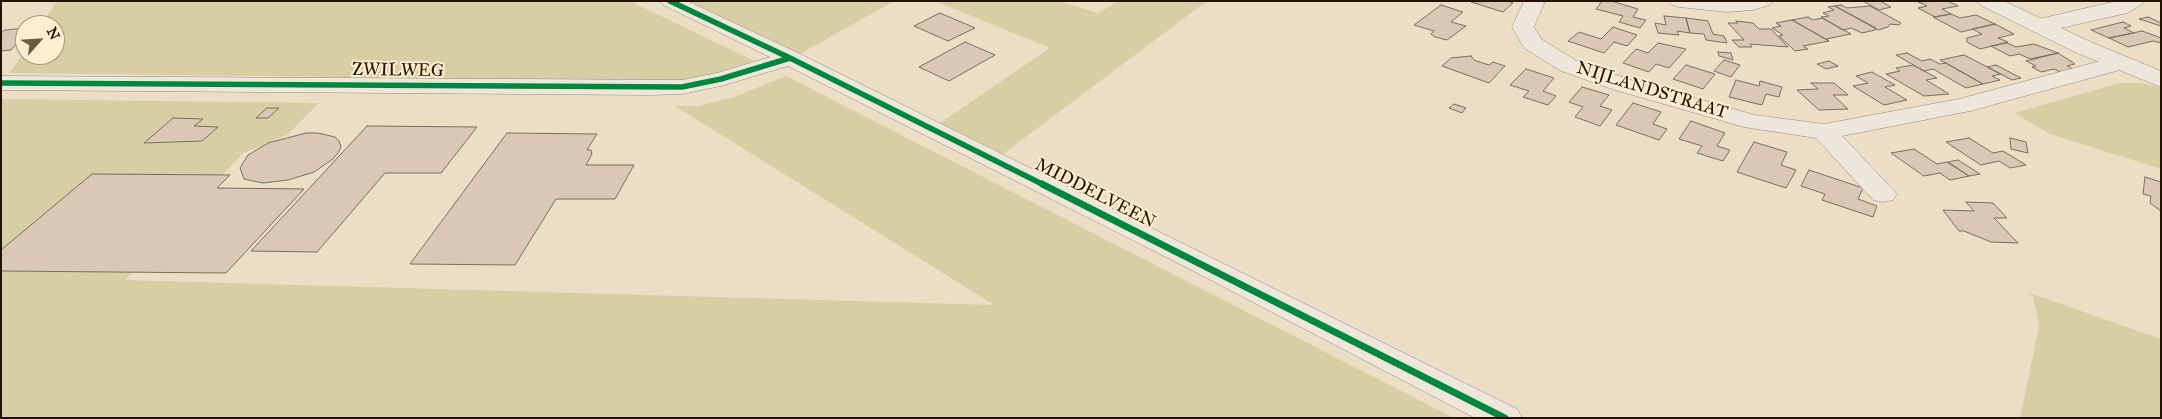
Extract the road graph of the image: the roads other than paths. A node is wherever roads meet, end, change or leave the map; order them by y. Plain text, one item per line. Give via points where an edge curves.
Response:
1 (670, 1) edge
2 (1535, 1) edge
3 (1678, 1) edge
4 (1763, 1) edge
5 (1987, 1) edge
6 (2134, 1) edge
7 (2039, 26) junction
8 (790, 58) junction
9 (2119, 63) junction
10 (2161, 80) edge
11 (1, 82) edge
12 (1824, 132) junction
13 (1883, 194) dead end
14 (1505, 418) edge

1 - 8 street, MIDDELVEEN
2 - 12 street, NIJLANDSTRAAT via 1523,27 1527,35 1532,43 1569,66 1753,122
3 - 4 street via 1727,6
5 - 7 street
6 - 7 street via 2119,8
7 - 9 street
8 - 11 street, ZWILWEG via 721,79 650,88
8 - 14 street, MIDDELVEEN
9 - 10 street
9 - 12 street, NIJLANDSTRAAT via 1961,106
12 - 13 street

